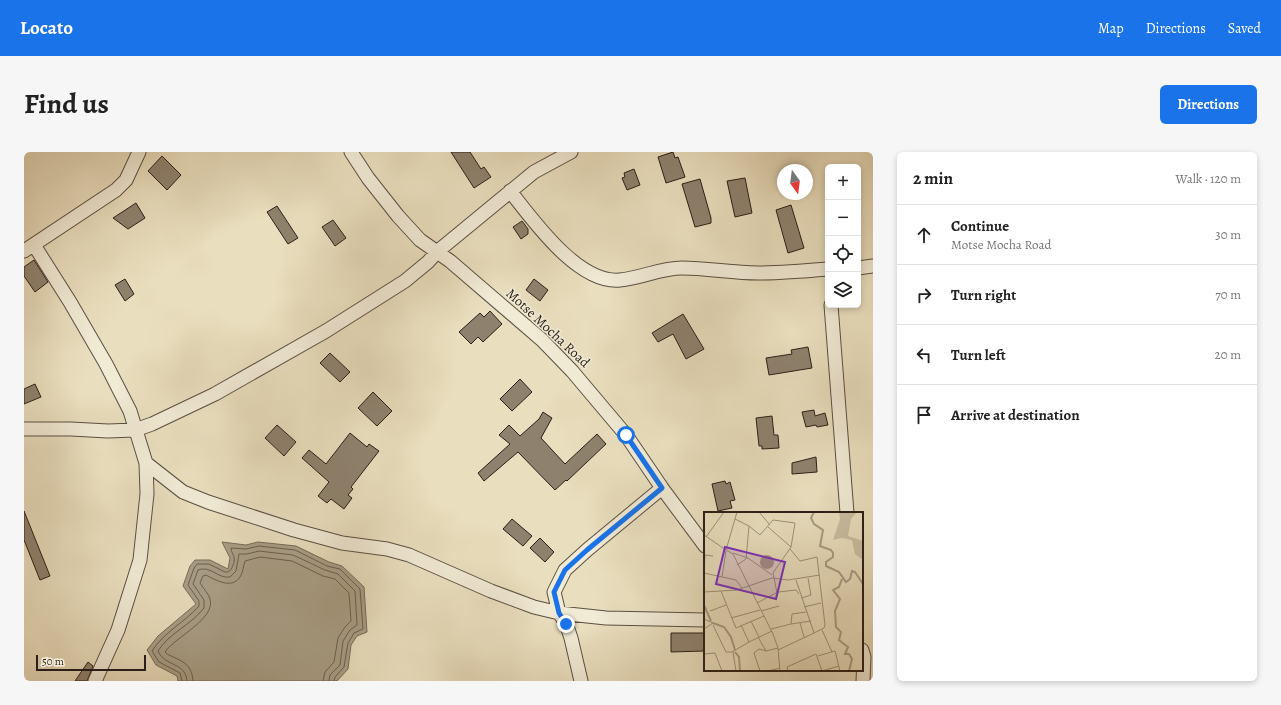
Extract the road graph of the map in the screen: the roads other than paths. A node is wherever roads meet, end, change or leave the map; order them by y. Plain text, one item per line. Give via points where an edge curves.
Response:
1 (138, 152) edge
2 (351, 152) edge
3 (571, 152) edge
4 (510, 191) junction
5 (29, 248) edge
6 (438, 251) junction
7 (873, 266) edge
8 (861, 268) edge
9 (825, 273) edge
10 (831, 308) edge
11 (24, 429) edge
12 (135, 430) junction
13 (146, 463) junction
14 (662, 488) junction
15 (847, 512) edge
16 (704, 545) edge
17 (559, 613) junction
18 (704, 620) edge
19 (863, 650) edge
20 (873, 651) edge
21 (863, 654) edge
22 (95, 681) edge
23 (581, 681) edge
24 (864, 681) edge

1 - 5 street via 126,180 116,190
2 - 6 street, Motse Mocha Road via 398,216 420,240
3 - 4 street via 534,172
4 - 6 street
4 - 9 street via 543,234 578,266 598,277 618,280 672,268 758,273
5 - 12 street via 70,302 106,364 130,412
6 - 12 street via 405,280 272,363 176,414
6 - 14 street, Motse Mocha Road via 542,340 572,371 626,435
7 - 8 street
10 - 15 street
11 - 12 street
12 - 13 street
13 - 17 street via 183,492 208,502 342,543 387,549 409,555 534,608
13 - 22 street via 147,494 140,560 118,630
14 - 16 street, Motse Mocha Road
14 - 17 street via 565,570 554,592
17 - 18 street via 606,618
17 - 23 street via 571,638
19 - 20 street
21 - 24 street

